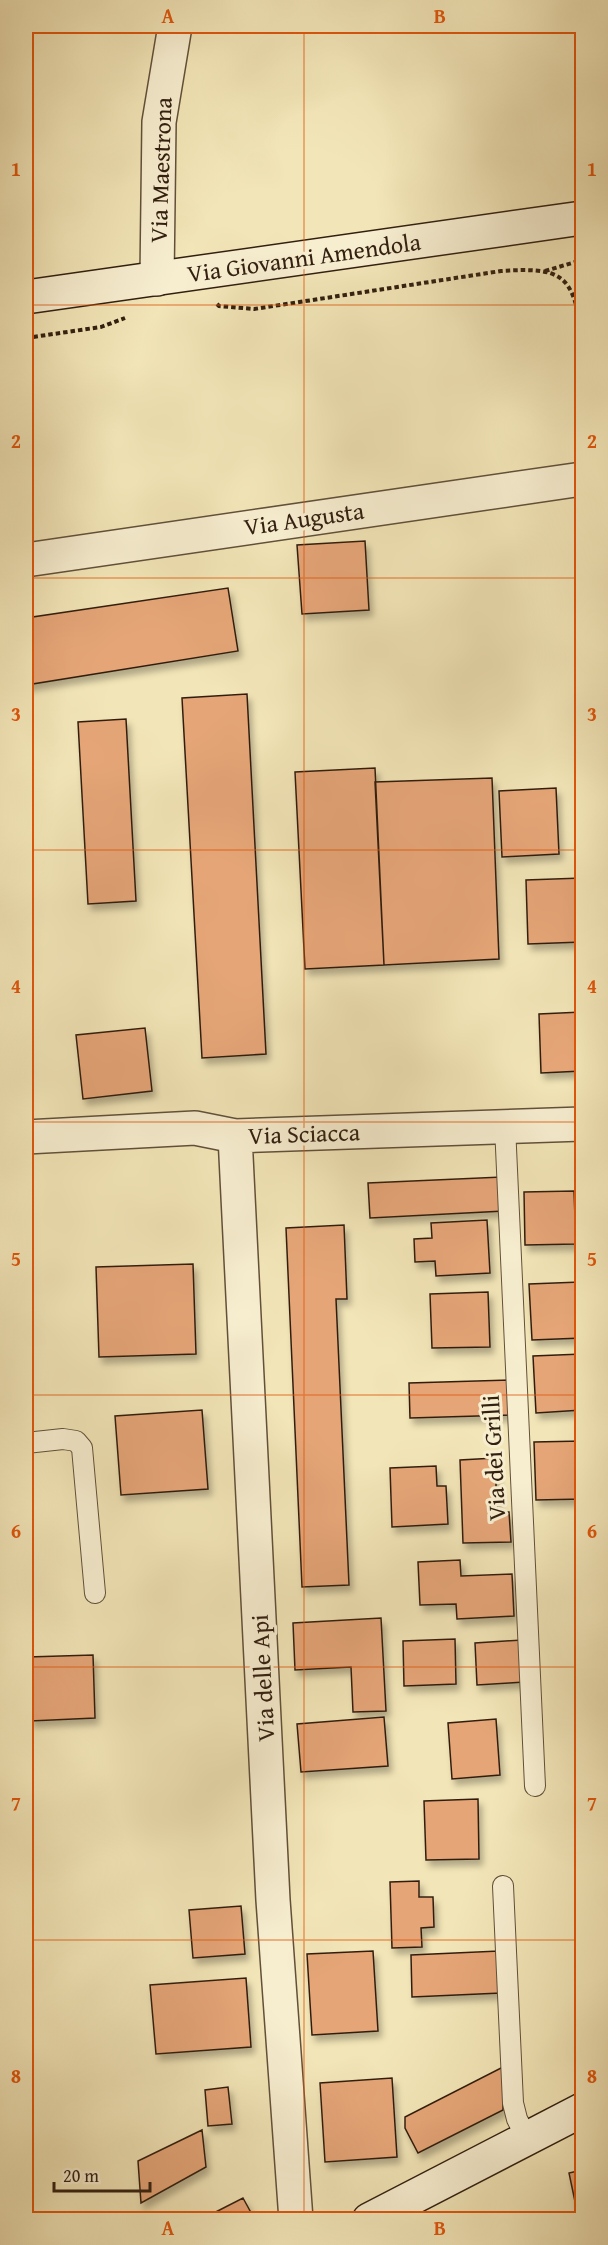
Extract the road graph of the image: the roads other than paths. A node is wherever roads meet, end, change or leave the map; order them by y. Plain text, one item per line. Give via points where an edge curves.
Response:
1 (174, 26) edge
2 (582, 218) edge
3 (157, 279) junction
4 (26, 297) edge
5 (582, 479) edge
6 (26, 560) edge
7 (582, 1124) edge
8 (505, 1126) junction
9 (235, 1136) junction
10 (26, 1137) edge
11 (26, 1443) edge
12 (95, 1593) dead end
13 (535, 1786) dead end
14 (502, 1886) dead end
15 (582, 2110) edge
16 (527, 2139) junction
17 (296, 2220) edge
18 (369, 2220) edge

1 - 3 street, Via Maestrona via 159,122
2 - 3 street, Via Giovanni Amendola
3 - 4 street, Via Giovanni Amendola
5 - 6 street, Via Augusta
7 - 8 street, Via Sciacca
8 - 9 street, Via Sciacca
8 - 13 lane, Via dei Grilli
9 - 10 street, Via Sciacca via 195,1128
9 - 17 street, Via delle Api via 273,1900
11 - 12 lane via 63,1439 76,1441 82,1448
14 - 16 lane via 513,2103
15 - 16 street
16 - 18 street

